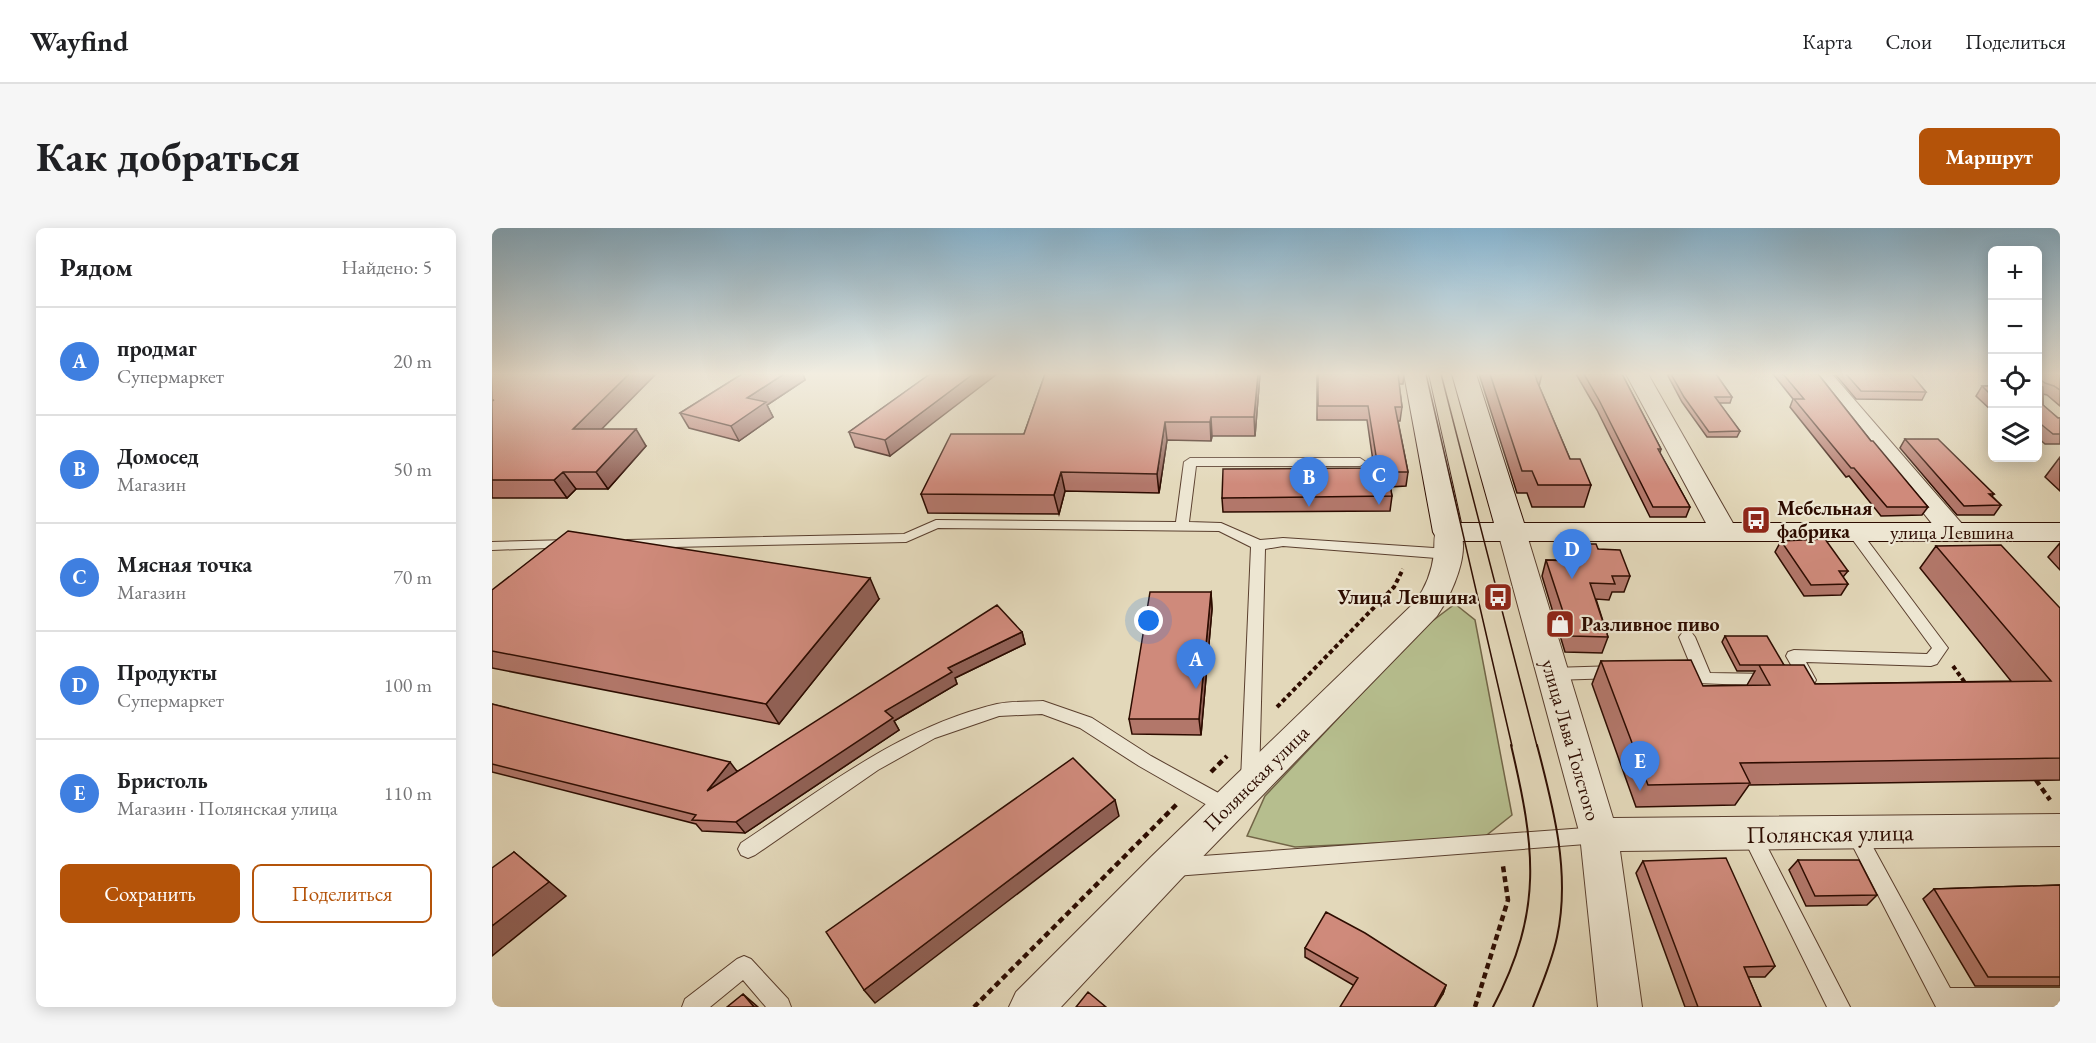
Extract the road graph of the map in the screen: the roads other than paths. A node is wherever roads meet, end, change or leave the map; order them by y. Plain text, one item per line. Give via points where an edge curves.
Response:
1 (1423, 410) edge
2 (1475, 410) edge
3 (1657, 410) edge
4 (1851, 410) edge
5 (1360, 462) dead end
6 (1182, 526) junction
7 (1953, 531) junction
8 (1512, 532) junction
9 (1724, 532) junction
10 (1854, 532) junction
11 (2060, 532) edge
12 (1448, 543) junction
13 (584, 544) edge
14 (618, 544) edge
15 (1258, 545) junction
16 (492, 546) edge
17 (1687, 637) dead end
18 (1701, 669) junction
19 (1679, 670) edge
20 (1635, 671) edge
21 (1552, 674) junction
22 (1239, 795) junction
23 (2056, 817) edge
24 (1855, 833) junction
25 (1599, 835) junction
26 (1751, 835) junction
27 (748, 849) dead end
28 (1166, 868) junction
29 (2060, 999) edge
30 (693, 1007) edge
31 (780, 1007) edge
32 (1030, 1007) edge
33 (1620, 1007) edge
34 (1839, 1007) edge

1 - 12 street
2 - 8 street, улица Льва Толстого
3 - 9 street
4 - 7 street
5 - 6 lane via 1190,462
6 - 14 lane via 936,524 906,538
6 - 15 lane via 1221,527
7 - 10 street, улица Левшина
7 - 11 street, улица Левшина
8 - 9 street, улица Левшина
8 - 12 street, улица Левшина
8 - 21 street, улица Льва Толстого
9 - 10 street, улица Левшина
10 - 18 lane via 1940,648 1931,660 1794,656 1808,680 1704,679
12 - 15 lane
12 - 22 street, Полянская улица via 1438,595
13 - 16 lane
15 - 22 lane
17 - 18 lane
18 - 19 lane
20 - 21 lane
21 - 25 street, улица Льва Толстого
22 - 27 lane via 1145,761 1086,723 1043,707 999,710 919,738
22 - 28 street, Полянская улица
23 - 24 street, Полянская улица
24 - 26 street, Полянская улица
24 - 29 lane via 1944,999
25 - 26 street, Полянская улица
25 - 28 lane
25 - 33 street, улица Льва Толстого
26 - 34 lane
28 - 32 street, Полянская улица
30 - 31 lane via 744,966

